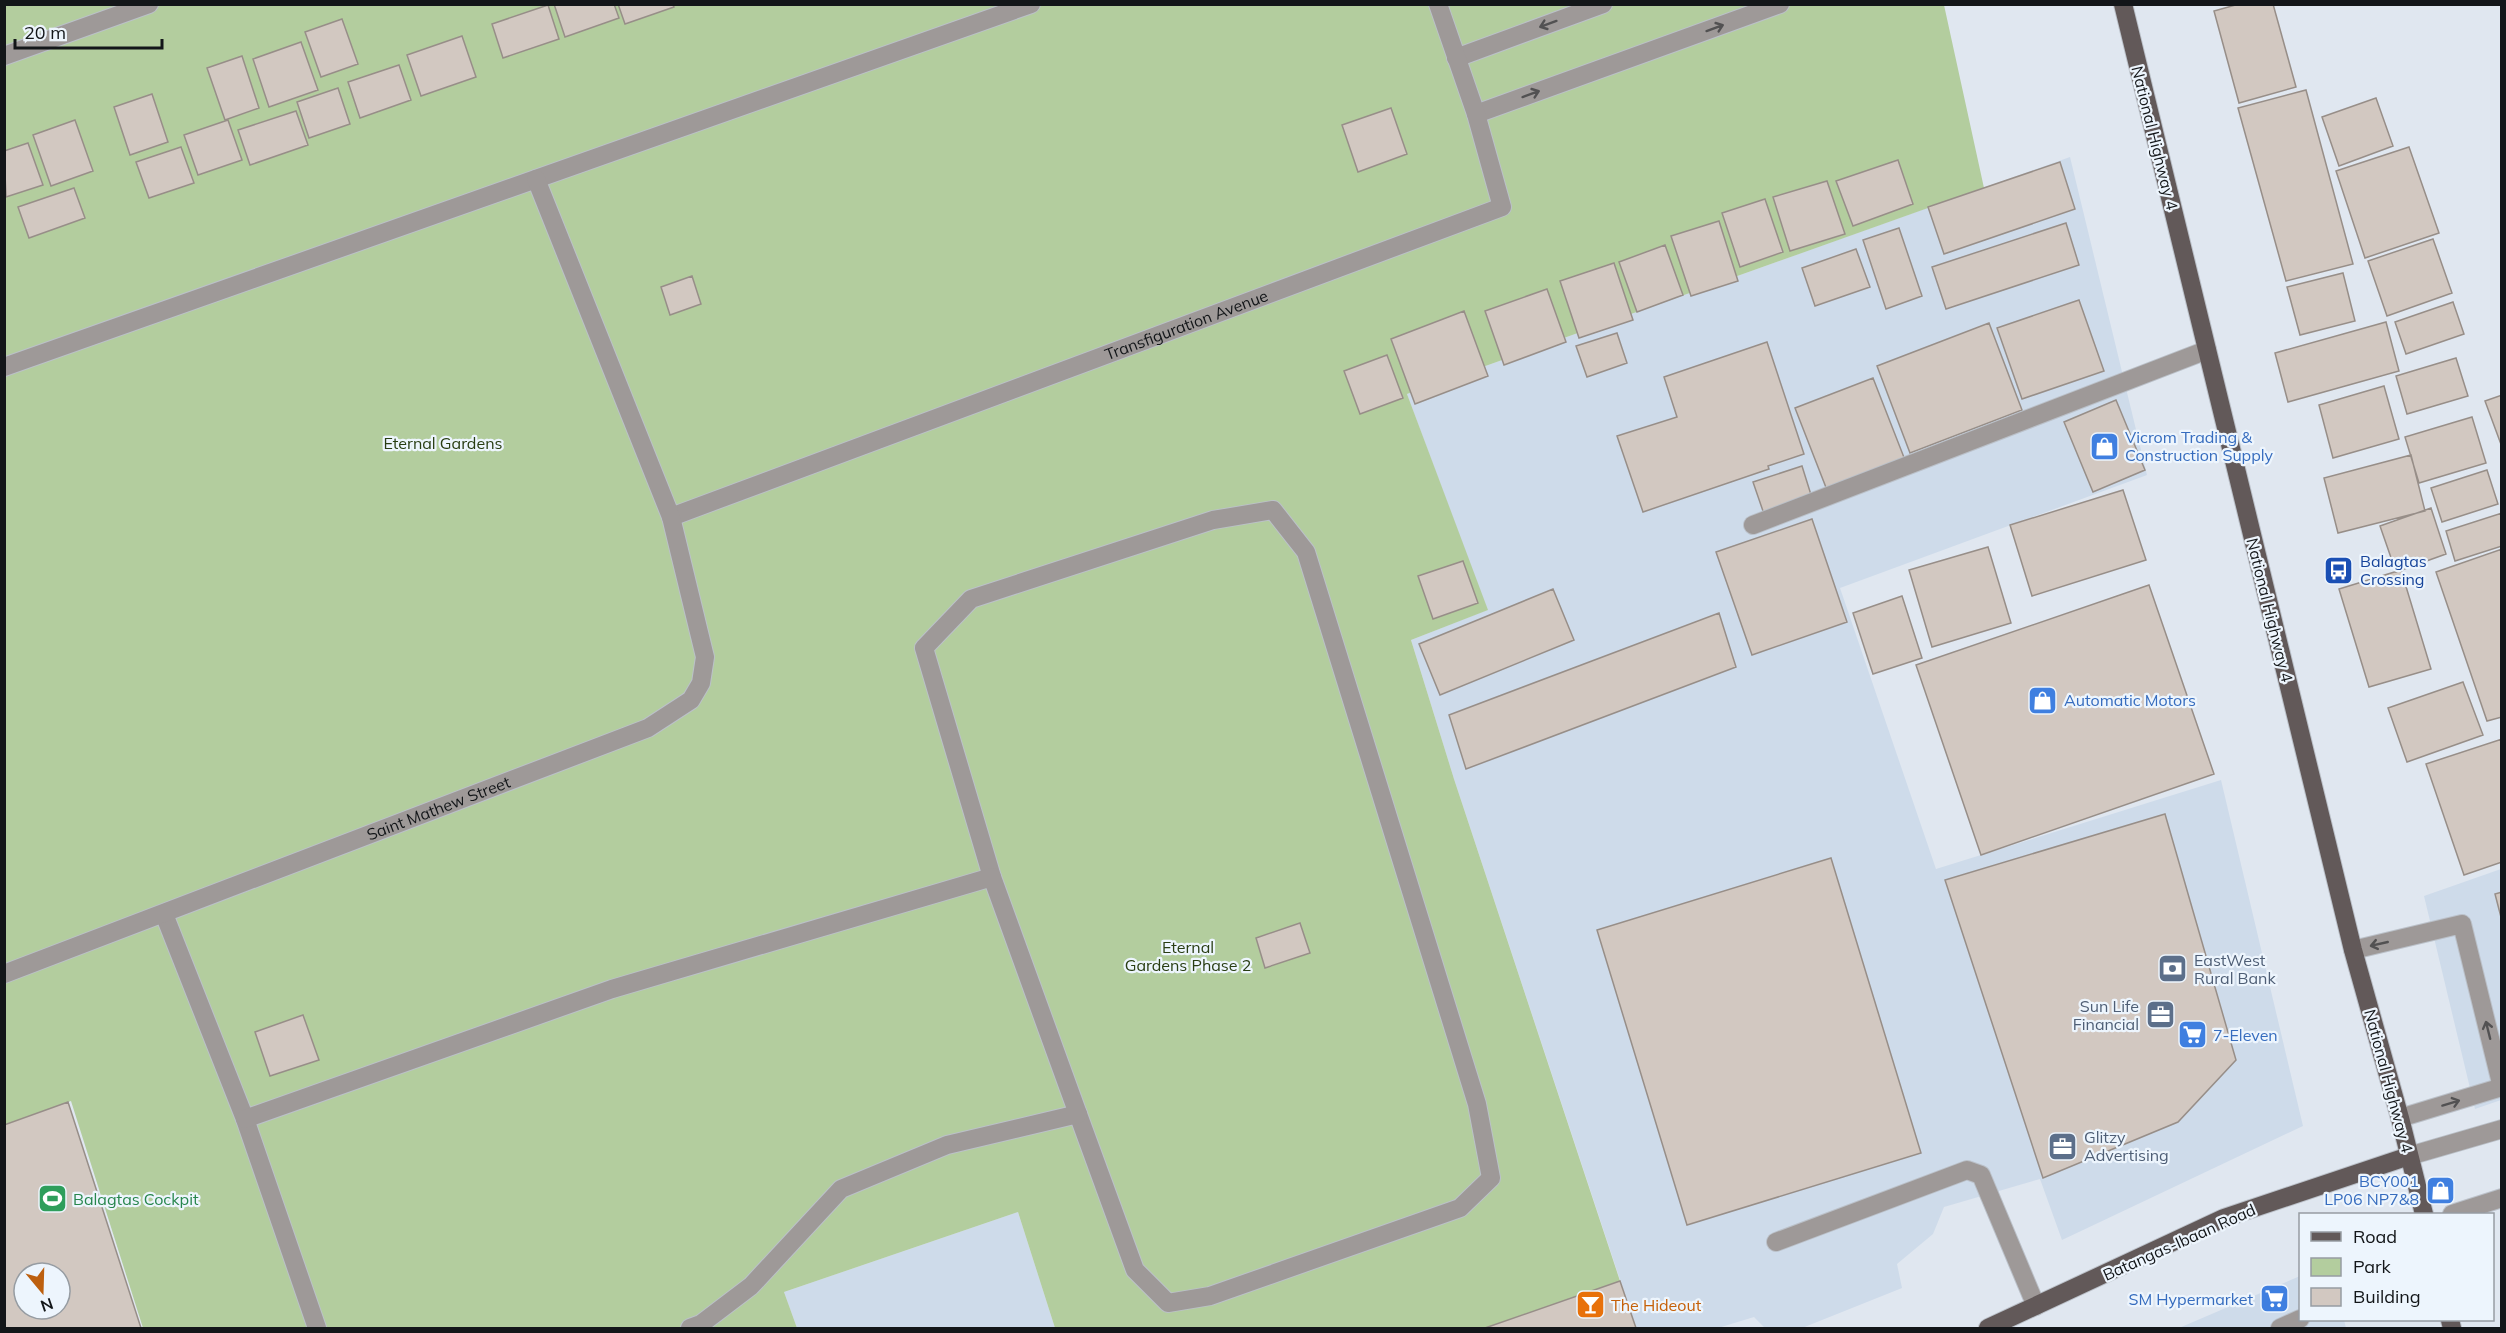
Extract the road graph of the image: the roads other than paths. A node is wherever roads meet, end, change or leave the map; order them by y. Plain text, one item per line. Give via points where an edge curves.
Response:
1 (149, 4) edge
2 (1031, 4) edge
3 (1438, 4) edge
4 (1603, 4) edge
5 (1780, 4) edge
6 (2123, 4) edge
7 (4, 56) edge
8 (1456, 58) junction
9 (1476, 114) junction
10 (536, 179) junction
11 (2207, 350) junction
12 (4, 367) edge
13 (671, 517) junction
14 (1753, 525) dead end
15 (993, 877) junction
16 (164, 914) junction
17 (2353, 950) junction
18 (4, 974) edge
19 (2502, 1087) edge
20 (1078, 1114) junction
21 (2400, 1118) junction
22 (245, 1119) junction
23 (2502, 1129) edge
24 (2409, 1156) junction
25 (2502, 1198) edge
26 (2423, 1213) edge
27 (2458, 1213) edge
28 (1776, 1242) dead end
29 (2036, 1306) junction
30 (2299, 1320) edge
31 (317, 1329) edge
32 (690, 1329) edge
33 (1988, 1329) edge
34 (2280, 1329) edge

1 - 7 street
2 - 10 street
3 - 8 street, Transfiguration Avenue
4 -> 8 street
9 -> 5 street
6 - 11 main road, National Highway 4
8 - 9 street, Transfiguration Avenue
9 - 13 street, Transfiguration Avenue via 1502,207
10 - 12 street
10 - 13 street, Saint Mathew Street
11 - 14 street
11 - 17 main road, National Highway 4
13 - 16 street, Saint Mathew Street via 705,657 701,683 691,700 648,728
15 - 20 street
15 - 20 street via 924,648 970,599 1213,520 1273,510 1306,552 1478,1104 1491,1178 1460,1208 1210,1296 1167,1303 1135,1270
15 - 22 street via 612,988
16 - 18 street, Saint Mathew Street
16 - 22 street
19 -> 17 street via 2462,924
17 - 21 main road, National Highway 4
21 -> 19 street
20 - 32 street via 947,1144 841,1189 752,1286
21 - 24 main road, National Highway 4
22 - 31 street
23 - 24 street
24 - 26 main road, National Highway 4
24 - 29 main road, Batangas-Ibaan Road via 2224,1218
25 - 27 street
28 - 29 street via 1967,1170 1981,1175
29 - 33 main road, Batangas-Ibaan Road
30 - 34 street

